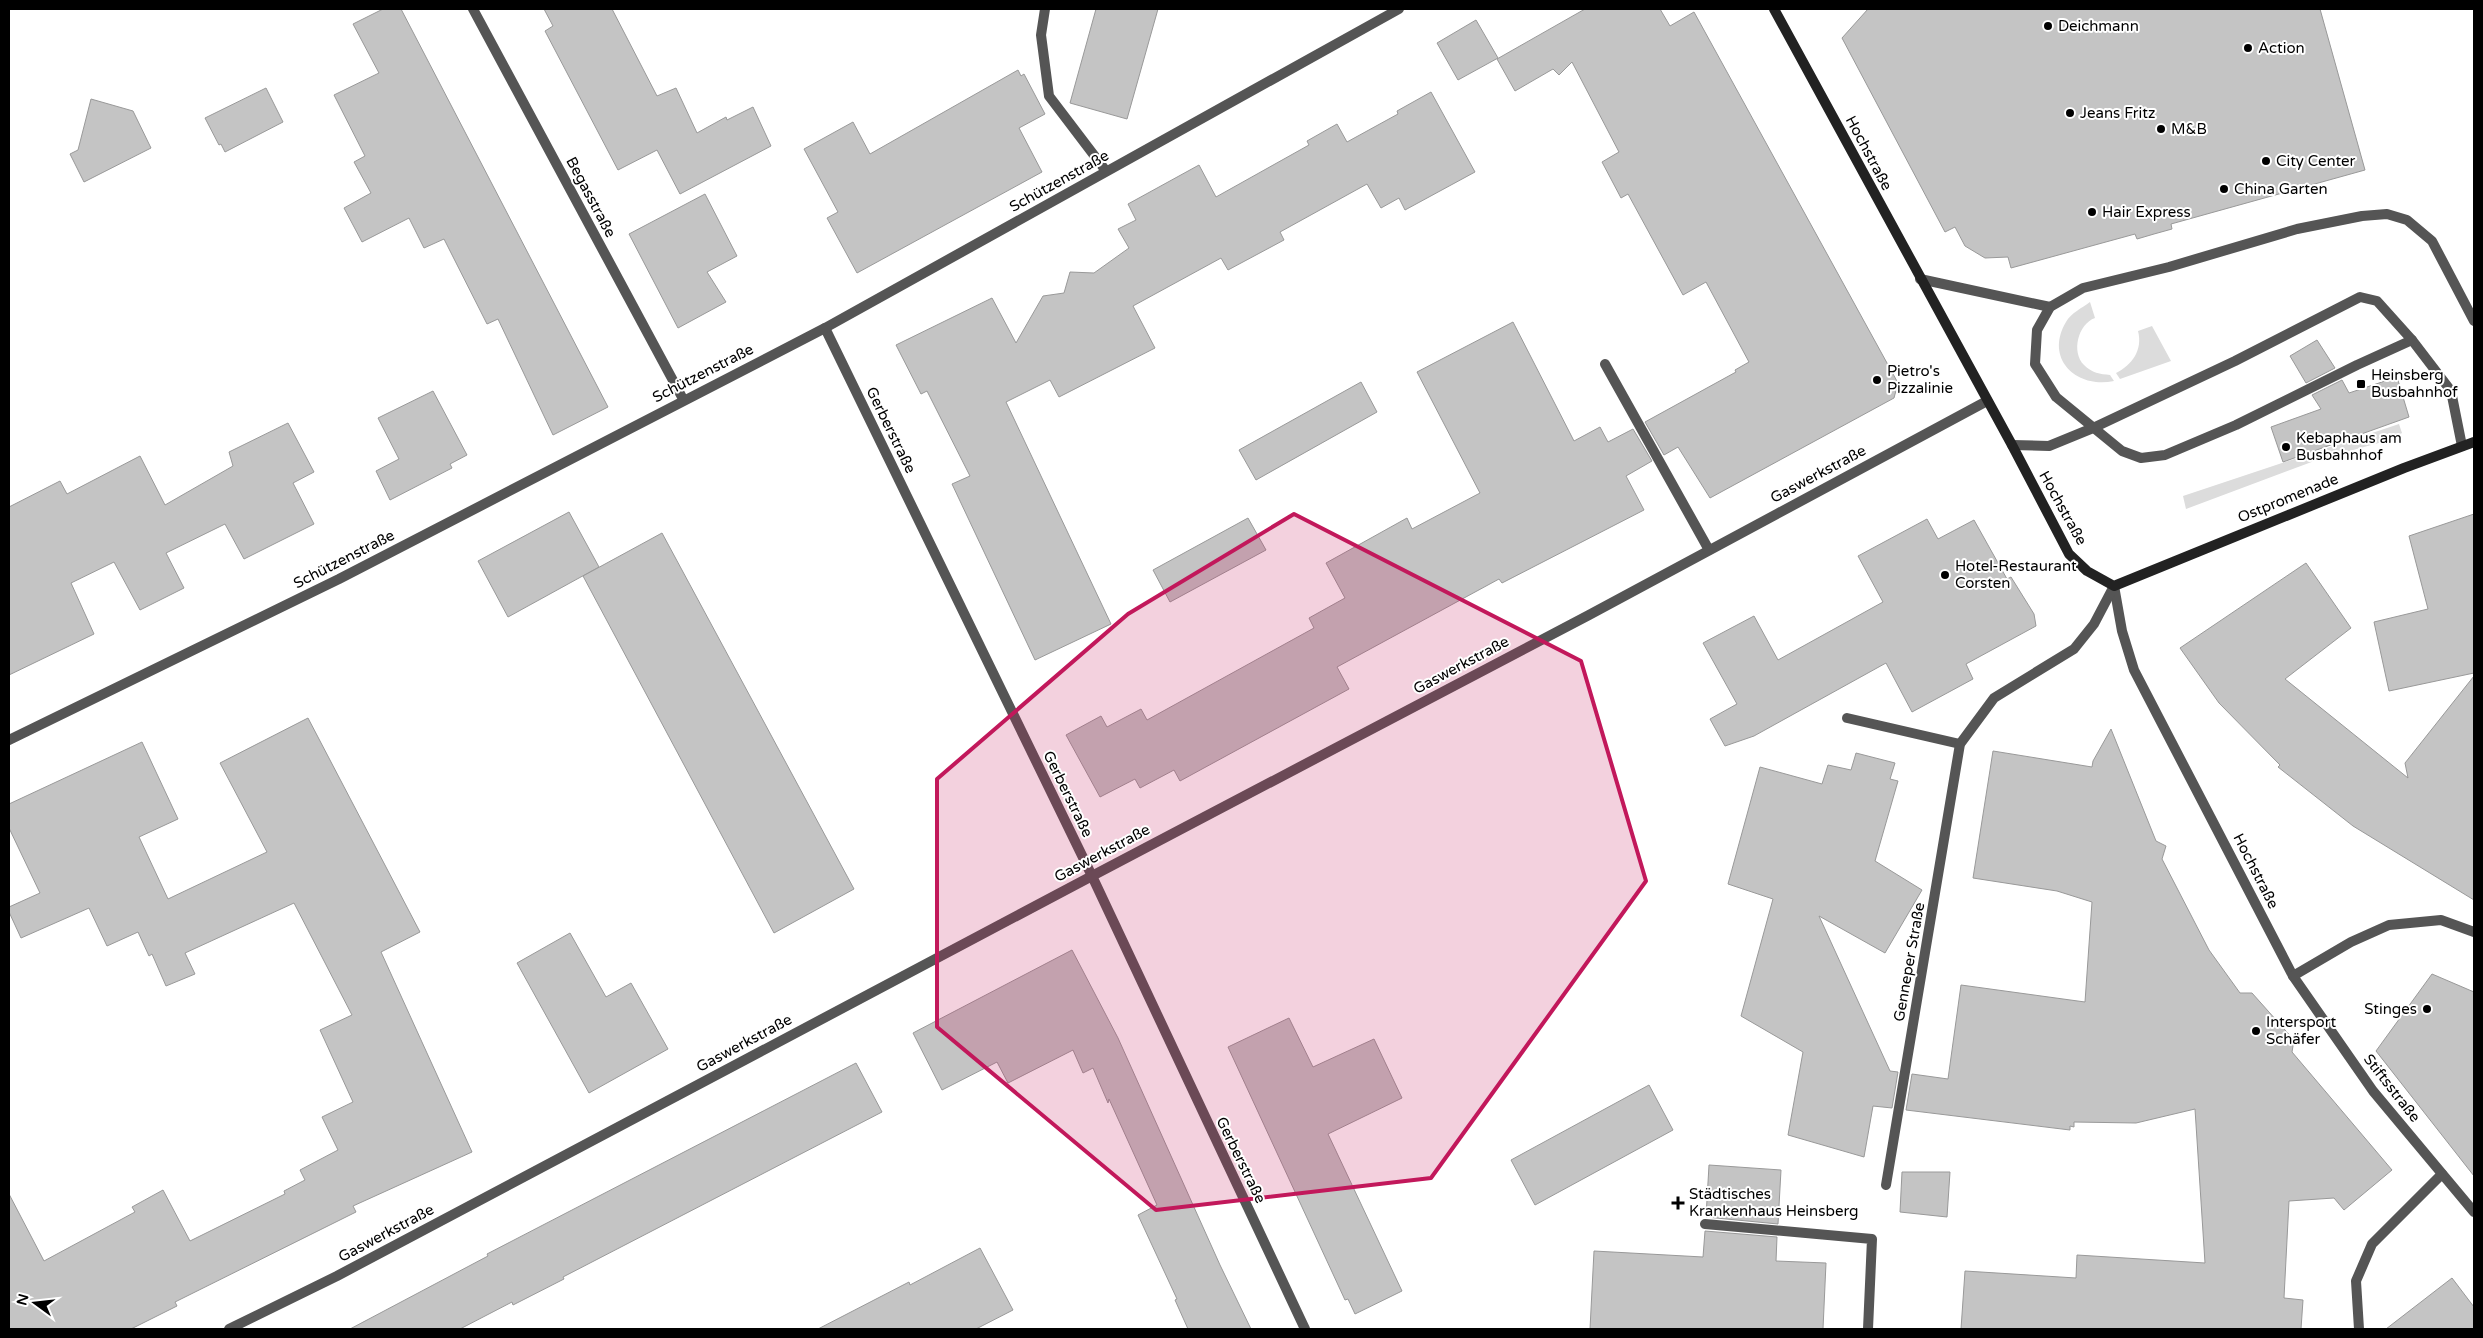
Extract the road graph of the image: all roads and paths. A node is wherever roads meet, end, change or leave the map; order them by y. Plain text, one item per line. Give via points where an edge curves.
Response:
1 (473, 9) edge
2 (1045, 9) edge
3 (1399, 9) edge
4 (1774, 9) edge
5 (1106, 171) junction
6 (1920, 279) junction
7 (2050, 307) junction
8 (2474, 321) edge
9 (825, 328) junction
10 (2412, 340) junction
11 (1605, 364) dead end
12 (683, 400) junction
13 (1988, 401) junction
14 (2093, 428) junction
15 (2474, 442) edge
16 (2012, 445) junction
17 (2462, 446) junction
18 (1709, 550) junction
19 (2114, 586) junction
20 (1847, 718) dead end
21 (9, 740) edge
22 (1960, 744) junction
23 (1092, 876) junction
24 (2474, 932) edge
25 (2293, 976) junction
26 (2442, 1174) junction
27 (1886, 1185) dead end
28 (2474, 1212) edge
29 (1705, 1224) dead end
30 (229, 1329) edge
31 (1305, 1329) edge
32 (1868, 1329) edge
33 (2359, 1329) edge

1 - 12 street, Begasstraße
2 - 5 street via 1041,35 1050,96
3 - 5 street, Schützenstraße
4 - 6 street, Hochstraße
5 - 9 street, Schützenstraße
6 - 7 street
6 - 13 street, Hochstraße
7 - 8 street via 2083,288 2169,267 2297,229 2387,214 2408,220 2432,241
7 - 14 street via 2037,330 2035,364 2056,397
9 - 12 street, Schützenstraße
9 - 23 street, Gerberstraße
10 - 14 street via 2261,414 2165,455 2141,458 2122,451
10 - 14 street via 2377,301 2360,298
10 - 17 street via 2451,391
11 - 18 street
12 - 21 street, Schützenstraße via 339,579
13 - 16 street, Hochstraße
13 - 18 street, Gaswerkstraße
14 - 16 street via 2049,446
15 - 17 street, Ostpromenade
16 - 19 street, Hochstraße via 2068,554 2087,572
17 - 19 street, Ostpromenade
18 - 23 street, Gaswerkstraße
19 - 22 street, Genneper Straße via 2094,624 2074,649 1994,698
19 - 25 street, Hochstraße via 2122,632 2134,670
20 - 22 street
22 - 27 street, Genneper Straße
23 - 30 street, Gaswerkstraße via 337,1276
23 - 31 street, Gerberstraße
24 - 25 street via 2441,920 2389,925 2351,942
25 - 26 street, Stiftsstraße via 2373,1091
26 - 28 street, Stiftsstraße
26 - 33 street via 2372,1244 2356,1280
29 - 32 street via 1872,1239

